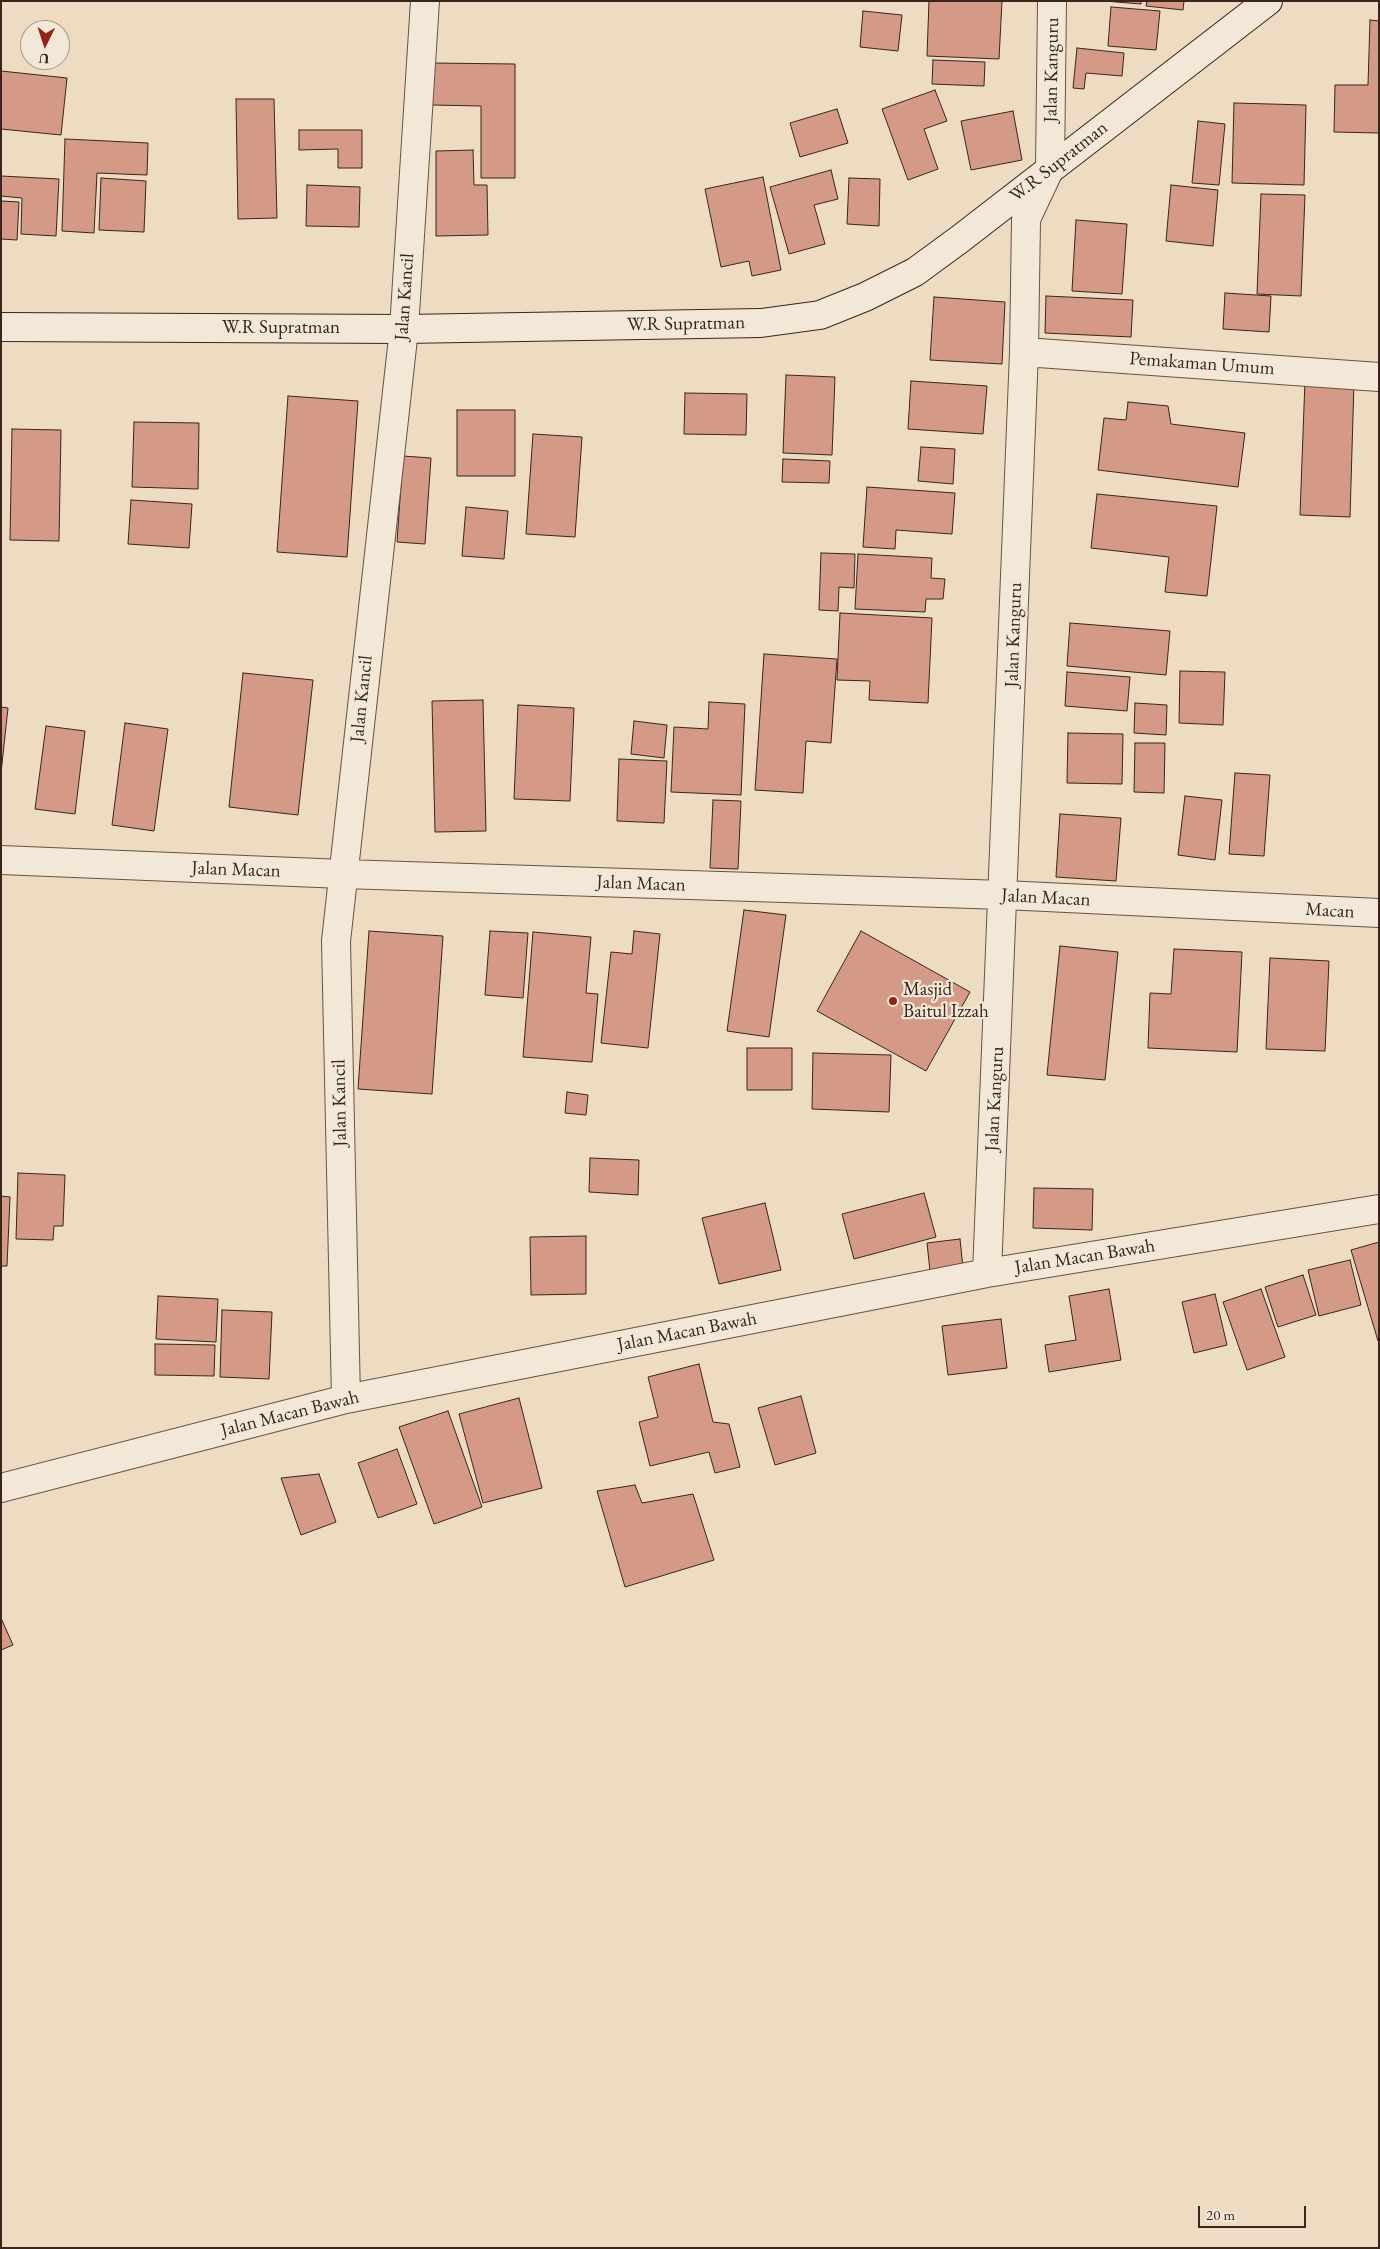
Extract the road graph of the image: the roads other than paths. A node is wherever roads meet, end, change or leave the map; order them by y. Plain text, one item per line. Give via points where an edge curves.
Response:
1 (426, 1) edge
2 (1052, 1) edge
3 (1268, 1) edge
4 (1050, 168) junction
5 (1, 327) edge
6 (404, 329) junction
7 (1024, 352) junction
8 (1379, 376) edge
9 (1, 860) edge
10 (343, 874) junction
11 (1004, 896) junction
12 (1281, 908) joint
13 (1379, 913) edge
14 (1379, 1209) edge
15 (987, 1273) junction
16 (346, 1399) junction
17 (1, 1488) edge

1 - 6 street, Jalan Kancil
2 - 4 street, Jalan Kanguru
3 - 4 street, W.R Supratman
4 - 6 street, W.R Supratman via 914,272 820,315 761,323
4 - 7 street, Jalan Kanguru via 1026,220
5 - 6 street, W.R Supratman
6 - 10 street, Jalan Kancil
7 - 8 street, Pemakaman Umum
7 - 11 street, Jalan Kanguru
9 - 10 street, Jalan Macan
10 - 11 street, Jalan Macan
10 - 16 street, Jalan Kancil via 336,941
11 - 12 street, Jalan Macan
11 - 15 street, Jalan Kanguru
12 - 13 street, Macan
14 - 15 street, Jalan Macan Bawah
15 - 16 street, Jalan Macan Bawah
16 - 17 street, Jalan Macan Bawah

